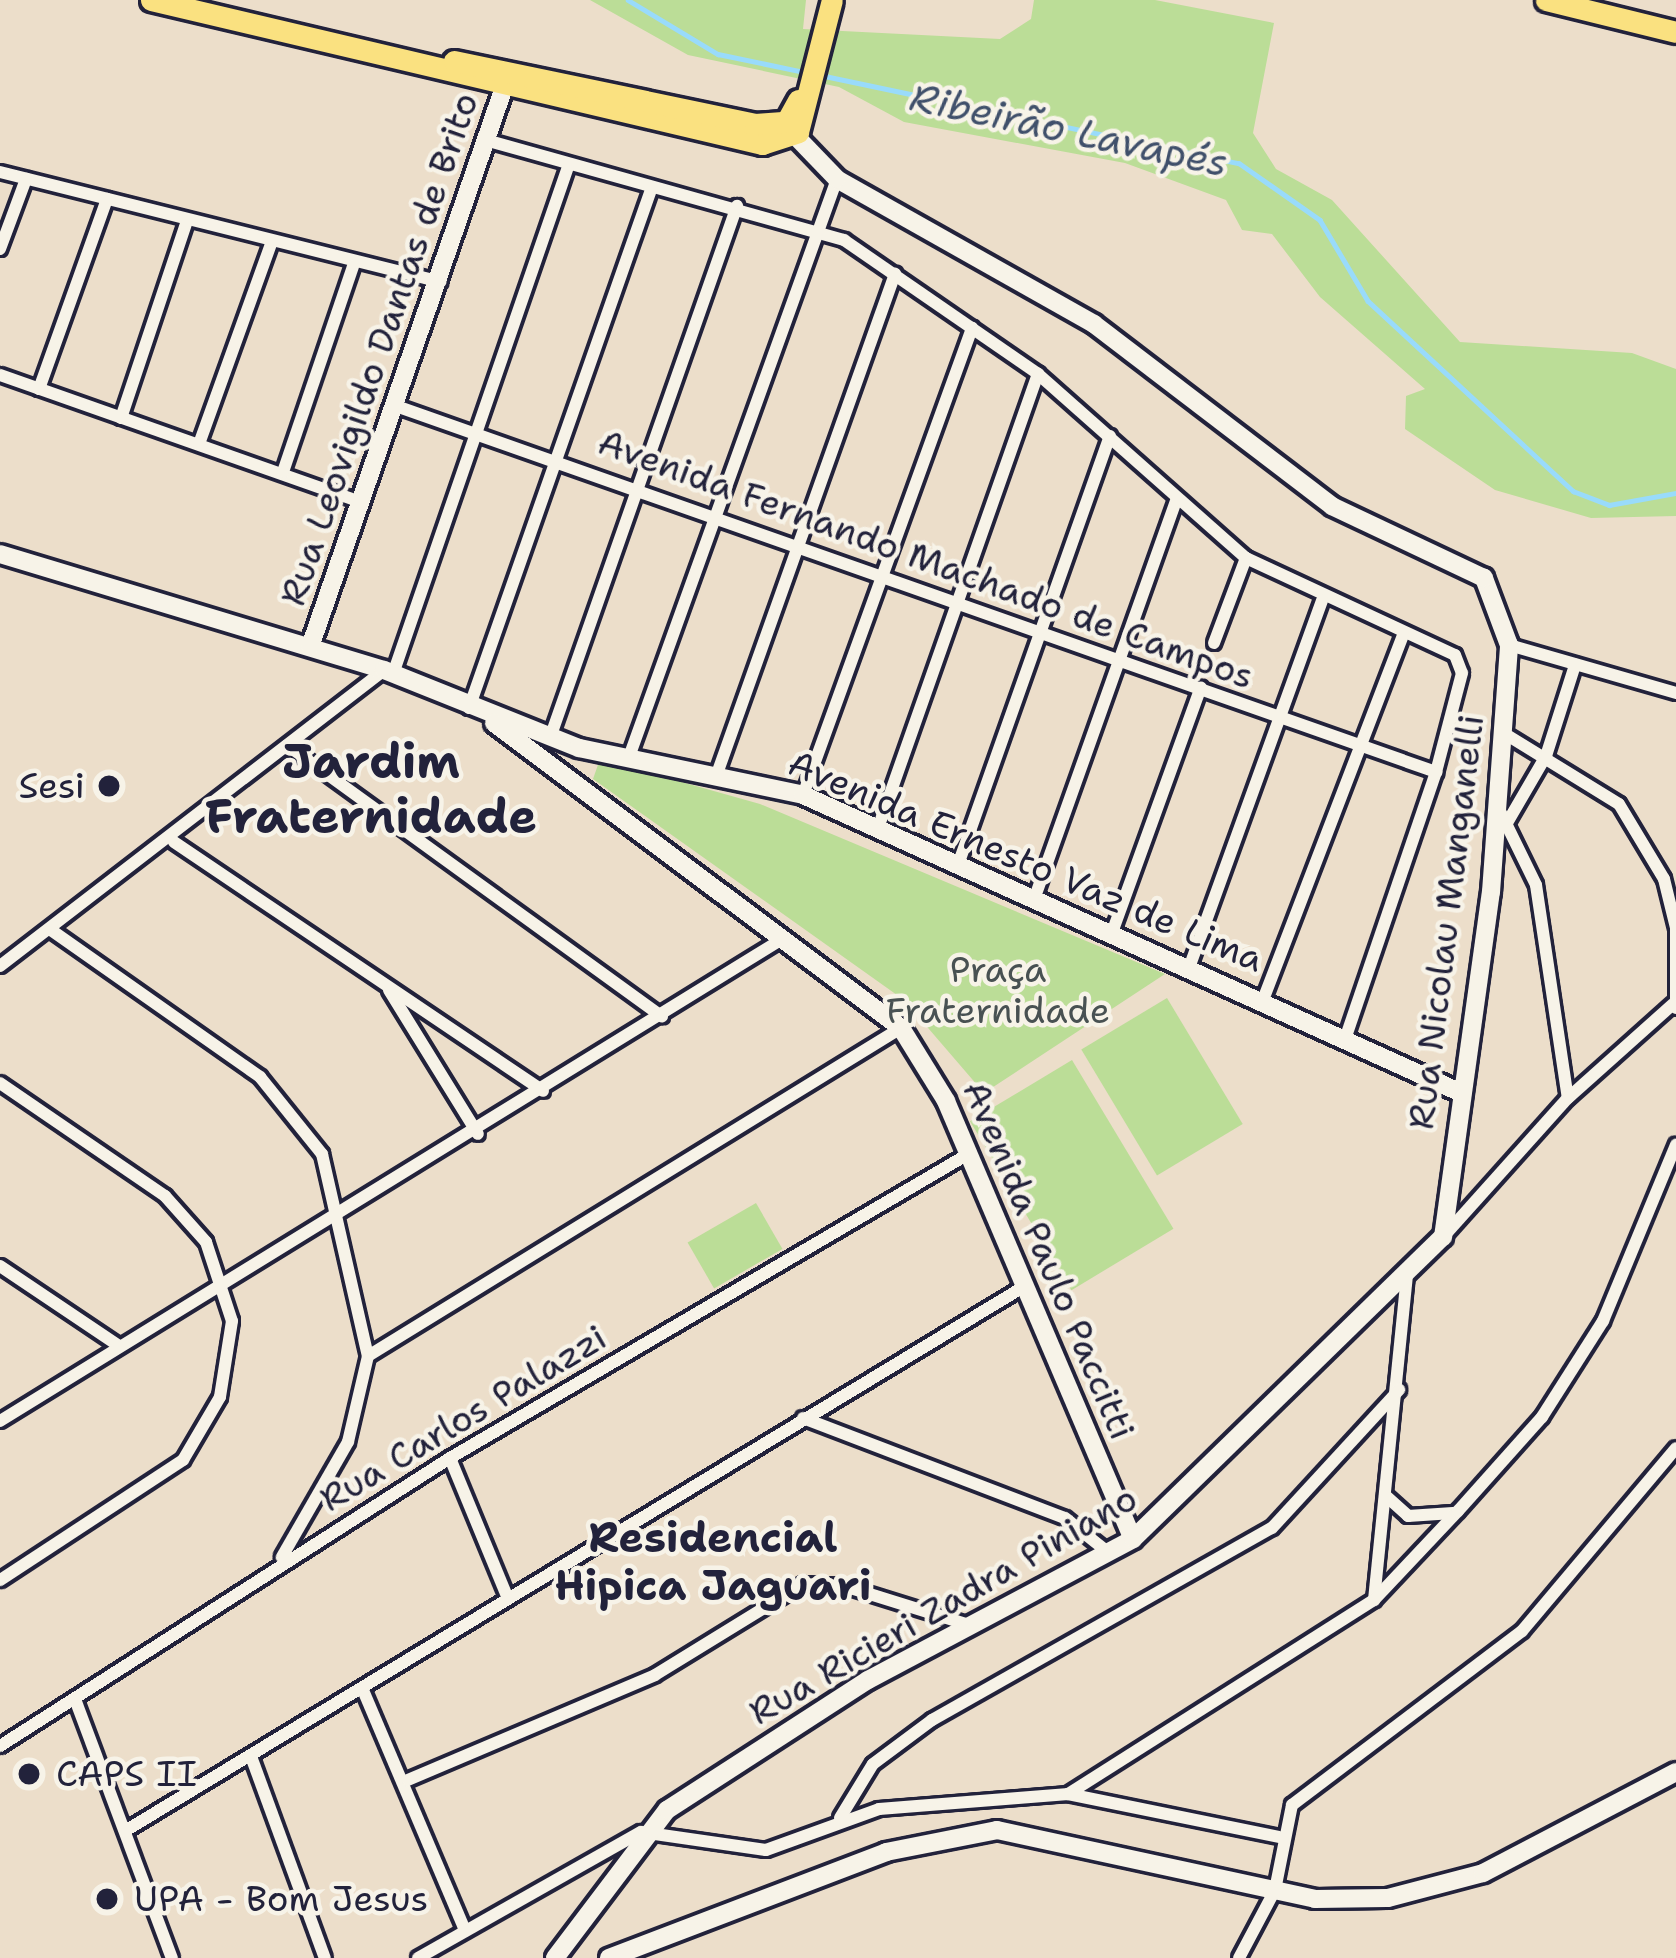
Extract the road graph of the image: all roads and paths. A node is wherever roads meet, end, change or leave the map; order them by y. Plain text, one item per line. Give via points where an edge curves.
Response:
1 (151, 0) edge
2 (201, 0) edge
3 (821, 0) edge
4 (832, 0) edge
5 (1546, 0) edge
6 (1676, 32) edge
7 (814, 57) junction
8 (507, 80) junction
9 (789, 130) junction
10 (489, 141) junction
11 (568, 167) junction
12 (0, 172) edge
13 (26, 179) junction
14 (837, 179) junction
15 (652, 188) junction
16 (106, 199) junction
17 (737, 206) junction
18 (188, 221) junction
19 (821, 228) junction
20 (271, 244) junction
21 (0, 249) edge
22 (353, 266) junction
23 (895, 274) junction
24 (440, 282) junction
25 (972, 328) junction
26 (0, 374) edge
27 (1038, 374) junction
28 (39, 389) junction
29 (395, 406) junction
30 (122, 418) junction
31 (476, 431) junction
32 (1110, 436) junction
33 (199, 444) junction
34 (557, 460) junction
35 (283, 472) junction
36 (637, 488) junction
37 (1177, 499) junction
38 (360, 502) junction
39 (716, 518) junction
40 (800, 547) junction
41 (0, 554) edge
42 (1246, 558) junction
43 (882, 576) junction
44 (1322, 600) junction
45 (959, 603) junction
46 (1040, 631) junction
47 (1403, 634) junction
48 (1214, 643) dead end
49 (1509, 645) junction
50 (310, 647) junction
51 (1121, 658) junction
52 (1575, 664) junction
53 (388, 672) junction
54 (1201, 687) junction
55 (1676, 694) edge
56 (477, 712) junction
57 (1280, 717) junction
58 (1502, 732) junction
59 (551, 735) junction
60 (1360, 745) junction
61 (291, 748) junction
62 (579, 748) junction
63 (1546, 756) junction
64 (629, 757) junction
65 (718, 771) junction
66 (1436, 772) junction
67 (570, 783) junction
68 (803, 795) junction
69 (1497, 804) junction
70 (1507, 823) junction
71 (877, 831) junction
72 (174, 842) junction
73 (958, 862) junction
74 (1036, 894) junction
75 (1676, 928) edge
76 (51, 930) junction
77 (1113, 930) junction
78 (779, 941) junction
79 (1675, 958) edge
80 (0, 966) edge
81 (1189, 968) junction
82 (385, 984) junction
83 (1262, 1000) junction
84 (1675, 1006) edge
85 (662, 1017) junction
86 (901, 1028) junction
87 (1346, 1036) junction
88 (0, 1082) edge
89 (542, 1091) junction
90 (1457, 1091) junction
91 (1568, 1098) junction
92 (478, 1134) junction
93 (1676, 1145) edge
94 (965, 1156) junction
95 (341, 1214) junction
96 (1443, 1237) junction
97 (0, 1266) edge
98 (1407, 1273) junction
99 (1025, 1286) junction
100 (224, 1287) junction
101 (118, 1346) junction
102 (368, 1356) junction
103 (1399, 1390) junction
104 (803, 1418) junction
105 (0, 1421) edge
106 (1676, 1448) edge
107 (450, 1458) junction
108 (1385, 1495) junction
109 (1458, 1511) junction
110 (1133, 1539) junction
111 (1109, 1553) junction
112 (267, 1571) junction
113 (0, 1580) edge
114 (508, 1598) junction
115 (1374, 1600) junction
116 (969, 1625) junction
117 (363, 1690) junction
118 (75, 1699) junction
119 (0, 1746) edge
120 (252, 1759) junction
121 (1676, 1772) edge
122 (408, 1780) junction
123 (1068, 1794) junction
124 (840, 1818) junction
125 (125, 1831) junction
126 (641, 1832) junction
127 (1279, 1837) junction
128 (1275, 1890) junction
129 (464, 1928) junction
130 (172, 1958) edge
131 (326, 1958) edge
132 (418, 1958) edge
133 (555, 1958) edge
134 (609, 1958) edge
135 (1239, 1958) edge

1 - 8 main road
2 - 8 main road
3 - 7 main road
4 - 7 main road
5 - 6 main road
7 - 9 main road
8 - 9 main road
8 - 10 street, Rua Leovigildo Dantas de Brito
9 - 14 street, Rua Nicolau Manganelli
10 - 11 street
10 - 24 street, Rua Leovigildo Dantas de Brito
11 - 15 street
11 - 31 street
12 - 13 street
13 - 16 street
13 - 21 street
14 - 19 street
14 - 49 street, Rua Nicolau Manganelli via 1094,324 1346,514 1473,569 1493,589
15 - 17 street
15 - 34 street
16 - 18 street
16 - 28 street
17 - 19 street
17 - 36 street
18 - 20 street
18 - 30 street
19 - 23 street
19 - 39 street
20 - 22 street
20 - 33 street
22 - 24 street
22 - 35 street
23 - 25 street
23 - 40 street
24 - 29 street, Rua Leovigildo Dantas de Brito
25 - 27 street
25 - 43 street
26 - 28 street
27 - 32 street
27 - 45 street
28 - 30 street
29 - 31 street, Avenida Fernando Machado de Campos
29 - 38 street, Rua Leovigildo Dantas de Brito
30 - 33 street
31 - 34 street, Avenida Fernando Machado de Campos
31 - 53 street
32 - 37 street
32 - 46 street
33 - 35 street
34 - 36 street, Avenida Fernando Machado de Campos
34 - 56 street
35 - 38 street
36 - 39 street, Avenida Fernando Machado de Campos
36 - 59 street
37 - 42 street
37 - 51 street
38 - 50 street, Rua Leovigildo Dantas de Brito
39 - 40 street, Avenida Fernando Machado de Campos
39 - 64 street
40 - 43 street, Avenida Fernando Machado de Campos
40 - 65 street
41 - 50 street
42 - 44 street
42 - 48 street
43 - 45 street, Avenida Fernando Machado de Campos
43 - 68 street
44 - 47 street
44 - 57 street
45 - 46 street, Avenida Fernando Machado de Campos
45 - 71 street
46 - 51 street, Avenida Fernando Machado de Campos
46 - 73 street
47 - 60 street
47 - 66 street via 1461,662
49 - 52 street
49 - 58 street, Rua Nicolau Manganelli
50 - 53 street
51 - 54 street, Avenida Fernando Machado de Campos
51 - 74 street
52 - 55 street
52 - 63 street
53 - 56 street
53 - 61 street
54 - 57 street, Avenida Fernando Machado de Campos
54 - 77 street
56 - 59 street, Avenida Ernesto Vaz de Lima
56 - 67 street, Avenida Paulo Paccitti
57 - 60 street, Avenida Fernando Machado de Campos
57 - 81 street
58 - 63 street
58 - 69 street, Rua Nicolau Manganelli
59 - 62 street, Avenida Ernesto Vaz de Lima
60 - 66 street, Avenida Fernando Machado de Campos
60 - 83 street
61 - 72 street
61 - 85 street
62 - 64 street, Avenida Ernesto Vaz de Lima
62 - 67 street
63 - 70 street
63 - 75 street via 1634,824
64 - 65 street, Avenida Ernesto Vaz de Lima
65 - 68 street, Avenida Ernesto Vaz de Lima
66 - 87 street
67 - 78 street, Avenida Paulo Paccitti
68 - 71 street, Avenida Ernesto Vaz de Lima
69 - 70 street
69 - 90 street, Rua Nicolau Manganelli
70 - 91 street via 1544,922
71 - 73 street, Avenida Ernesto Vaz de Lima
72 - 76 street
72 - 82 street
73 - 74 street, Avenida Ernesto Vaz de Lima
74 - 77 street, Avenida Ernesto Vaz de Lima
75 - 79 street
76 - 80 street
76 - 95 street via 260,1077 322,1154
77 - 81 street, Avenida Ernesto Vaz de Lima
78 - 85 street
78 - 86 street, Avenida Paulo Paccitti
79 - 84 street
81 - 83 street, Avenida Ernesto Vaz de Lima
82 - 89 street
82 - 92 street
83 - 87 street, Avenida Ernesto Vaz de Lima
84 - 91 street, Rua Ricieri Zadra Piniano
85 - 89 street
86 - 94 street, Avenida Paulo Paccitti
86 - 102 street
87 - 90 street, Avenida Ernesto Vaz de Lima
88 - 100 street via 165,1196 206,1242
89 - 92 street
90 - 96 street, Rua Nicolau Manganelli
91 - 96 street, Rua Ricieri Zadra Piniano
92 - 95 street
93 - 109 street via 1603,1322 1542,1417
94 - 99 street, Avenida Paulo Paccitti
94 - 107 street, Rua Carlos Palazzi
95 - 100 street
95 - 102 street
96 - 98 street, Rua Ricieri Zadra Piniano
97 - 101 street
98 - 103 street
98 - 110 street, Rua Ricieri Zadra Piniano
99 - 104 street
99 - 110 street, Avenida Paulo Paccitti
100 - 101 street
100 - 113 street via 231,1350 220,1397 183,1460
101 - 105 street
102 - 112 street via 326,1491
103 - 108 street
103 - 124 street via 1272,1528 932,1720 872,1764
104 - 111 street via 1065,1518
104 - 114 street
106 - 127 street via 1522,1631 1306,1792
107 - 112 street, Rua Carlos Palazzi
107 - 114 street
108 - 109 street via 1408,1516
108 - 115 street
109 - 115 street
110 - 111 street, Rua Ricieri Zadra Piniano
111 - 116 street, Rua Ricieri Zadra Piniano
112 - 118 street, Rua Carlos Palazzi
114 - 117 street
115 - 123 street
116 - 122 street via 844,1586 802,1584 655,1675
116 - 126 street, Rua Ricieri Zadra Piniano
117 - 120 street
117 - 122 street
118 - 119 street, Rua Carlos Palazzi
118 - 125 street
120 - 125 street
120 - 131 street
121 - 128 street via 1436,1887 1341,1901
122 - 129 street
123 - 124 street
123 - 127 street
124 - 126 street via 766,1850
125 - 130 street
126 - 129 street
126 - 133 street, Rua Ricieri Zadra Piniano
127 - 128 street
128 - 134 street via 998,1830 886,1852
128 - 135 street
129 - 132 street

